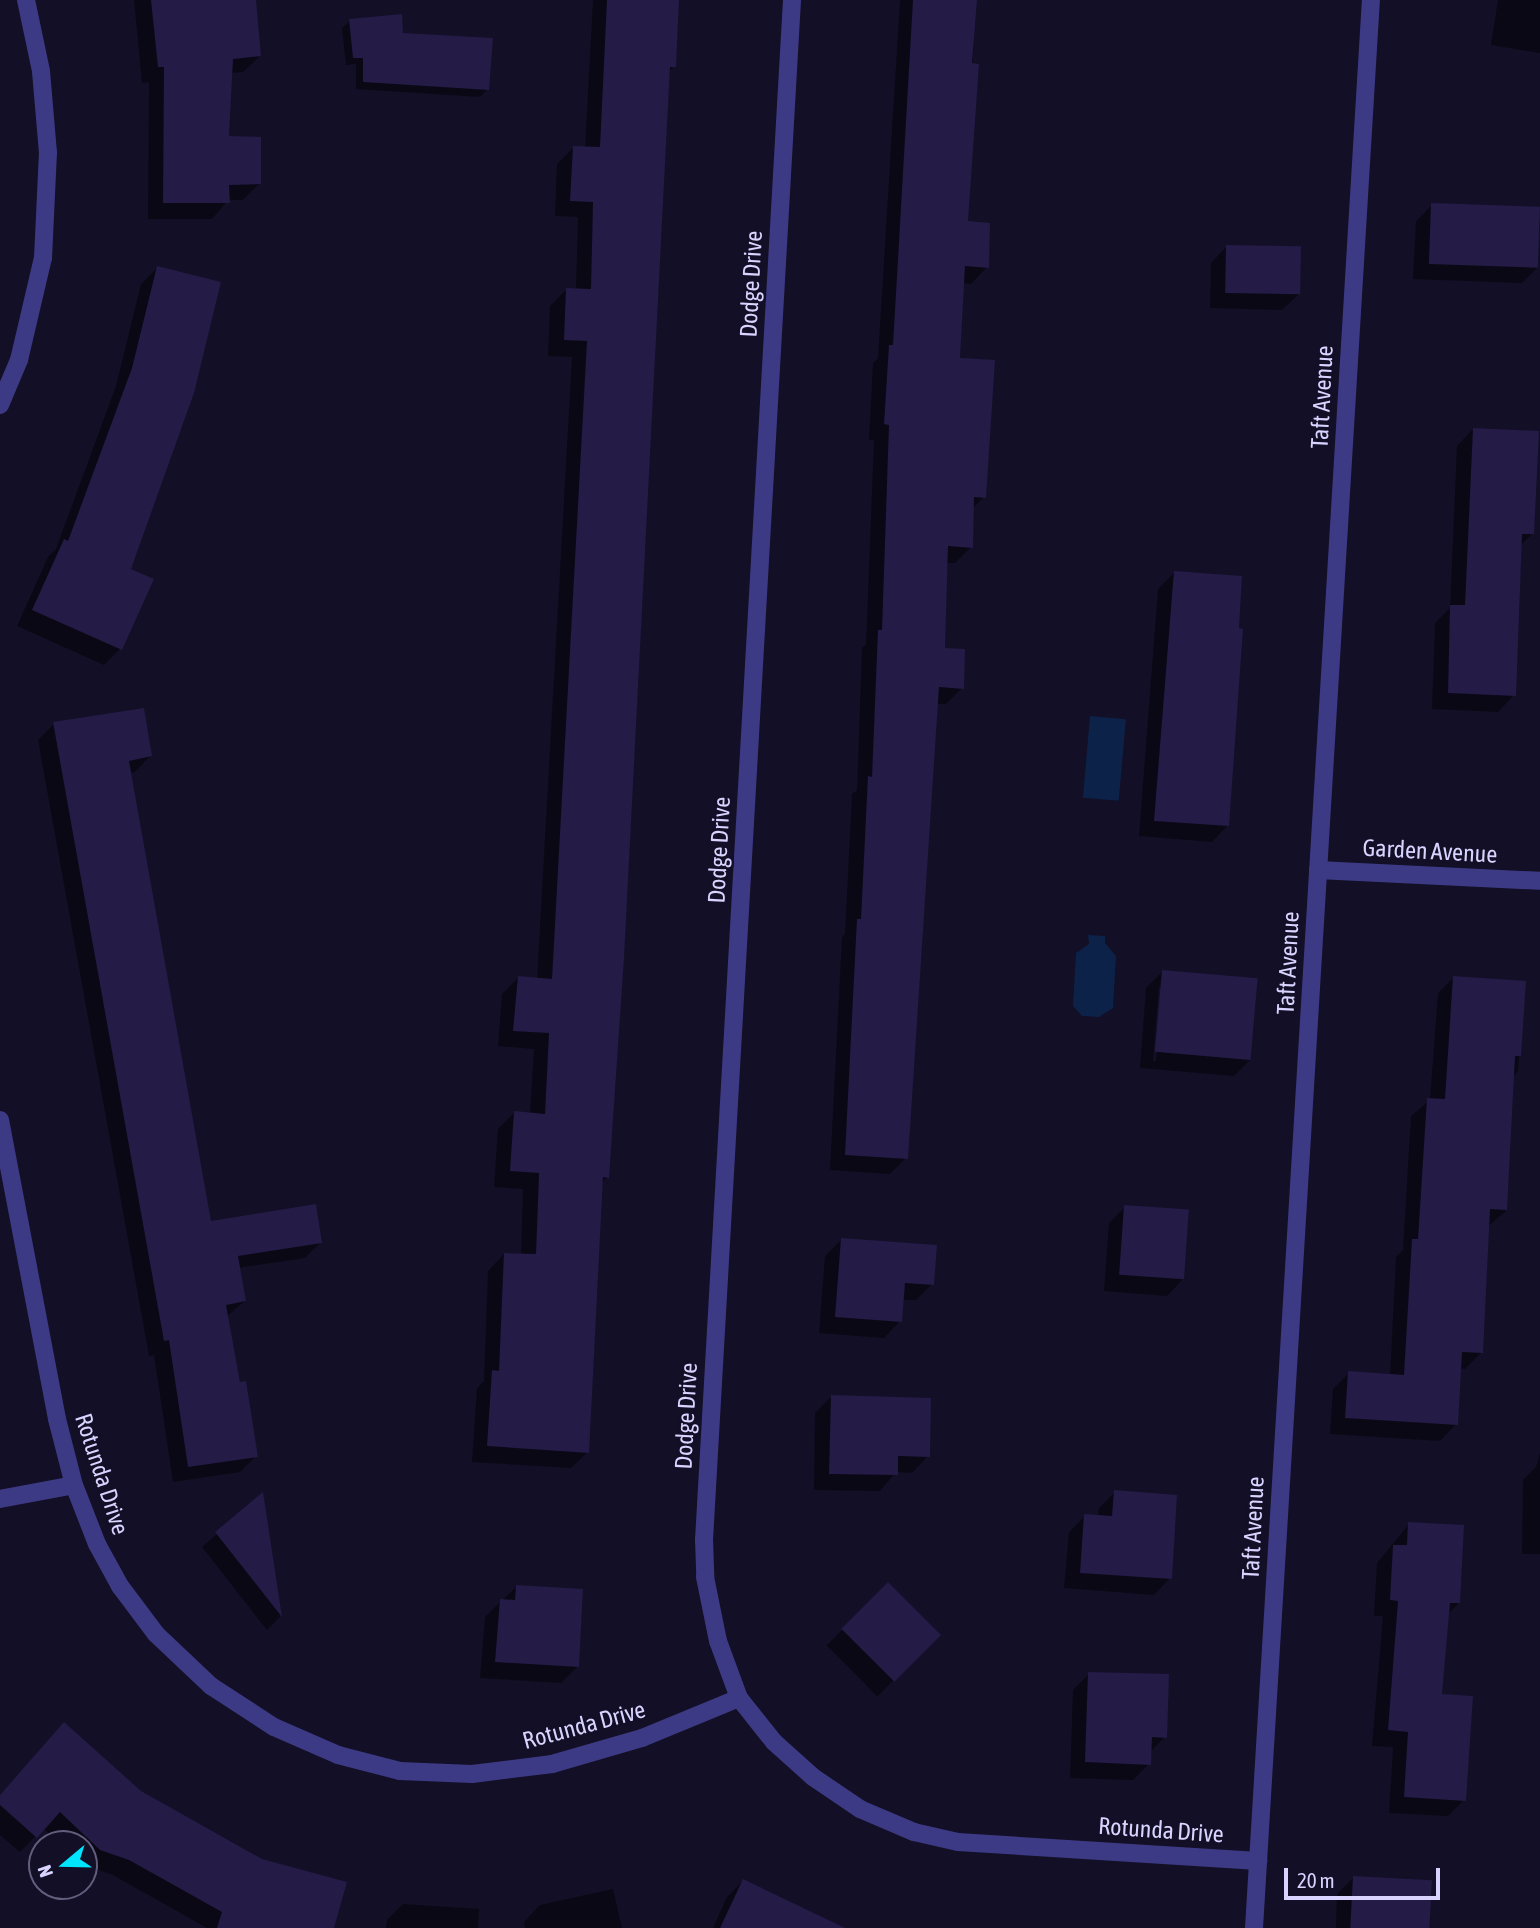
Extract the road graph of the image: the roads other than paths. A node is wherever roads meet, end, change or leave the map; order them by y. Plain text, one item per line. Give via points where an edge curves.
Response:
1 (26, 0) edge
2 (792, 0) edge
3 (1371, 0) edge
4 (0, 405) edge
5 (1318, 870) junction
6 (1540, 881) edge
7 (0, 1120) edge
8 (74, 1485) junction
9 (0, 1499) edge
10 (739, 1698) junction
11 (1258, 1861) junction
12 (1254, 1928) edge

1 - 4 street via 41,71 48,153 43,258 19,360
2 - 10 street, Dodge Drive via 704,1539 705,1577 718,1641
3 - 5 street, Taft Avenue
5 - 6 street, Garden Avenue
5 - 11 street, Taft Avenue
7 - 8 street, Rotunda Drive via 57,1419
8 - 9 street
8 - 10 street, Rotunda Drive via 97,1544 120,1586 156,1634 211,1686 274,1727 338,1755 400,1771 472,1774 552,1764 642,1738
10 - 11 street, Rotunda Drive via 774,1742 813,1777 860,1809 914,1832 958,1843
11 - 12 street, Taft Avenue

